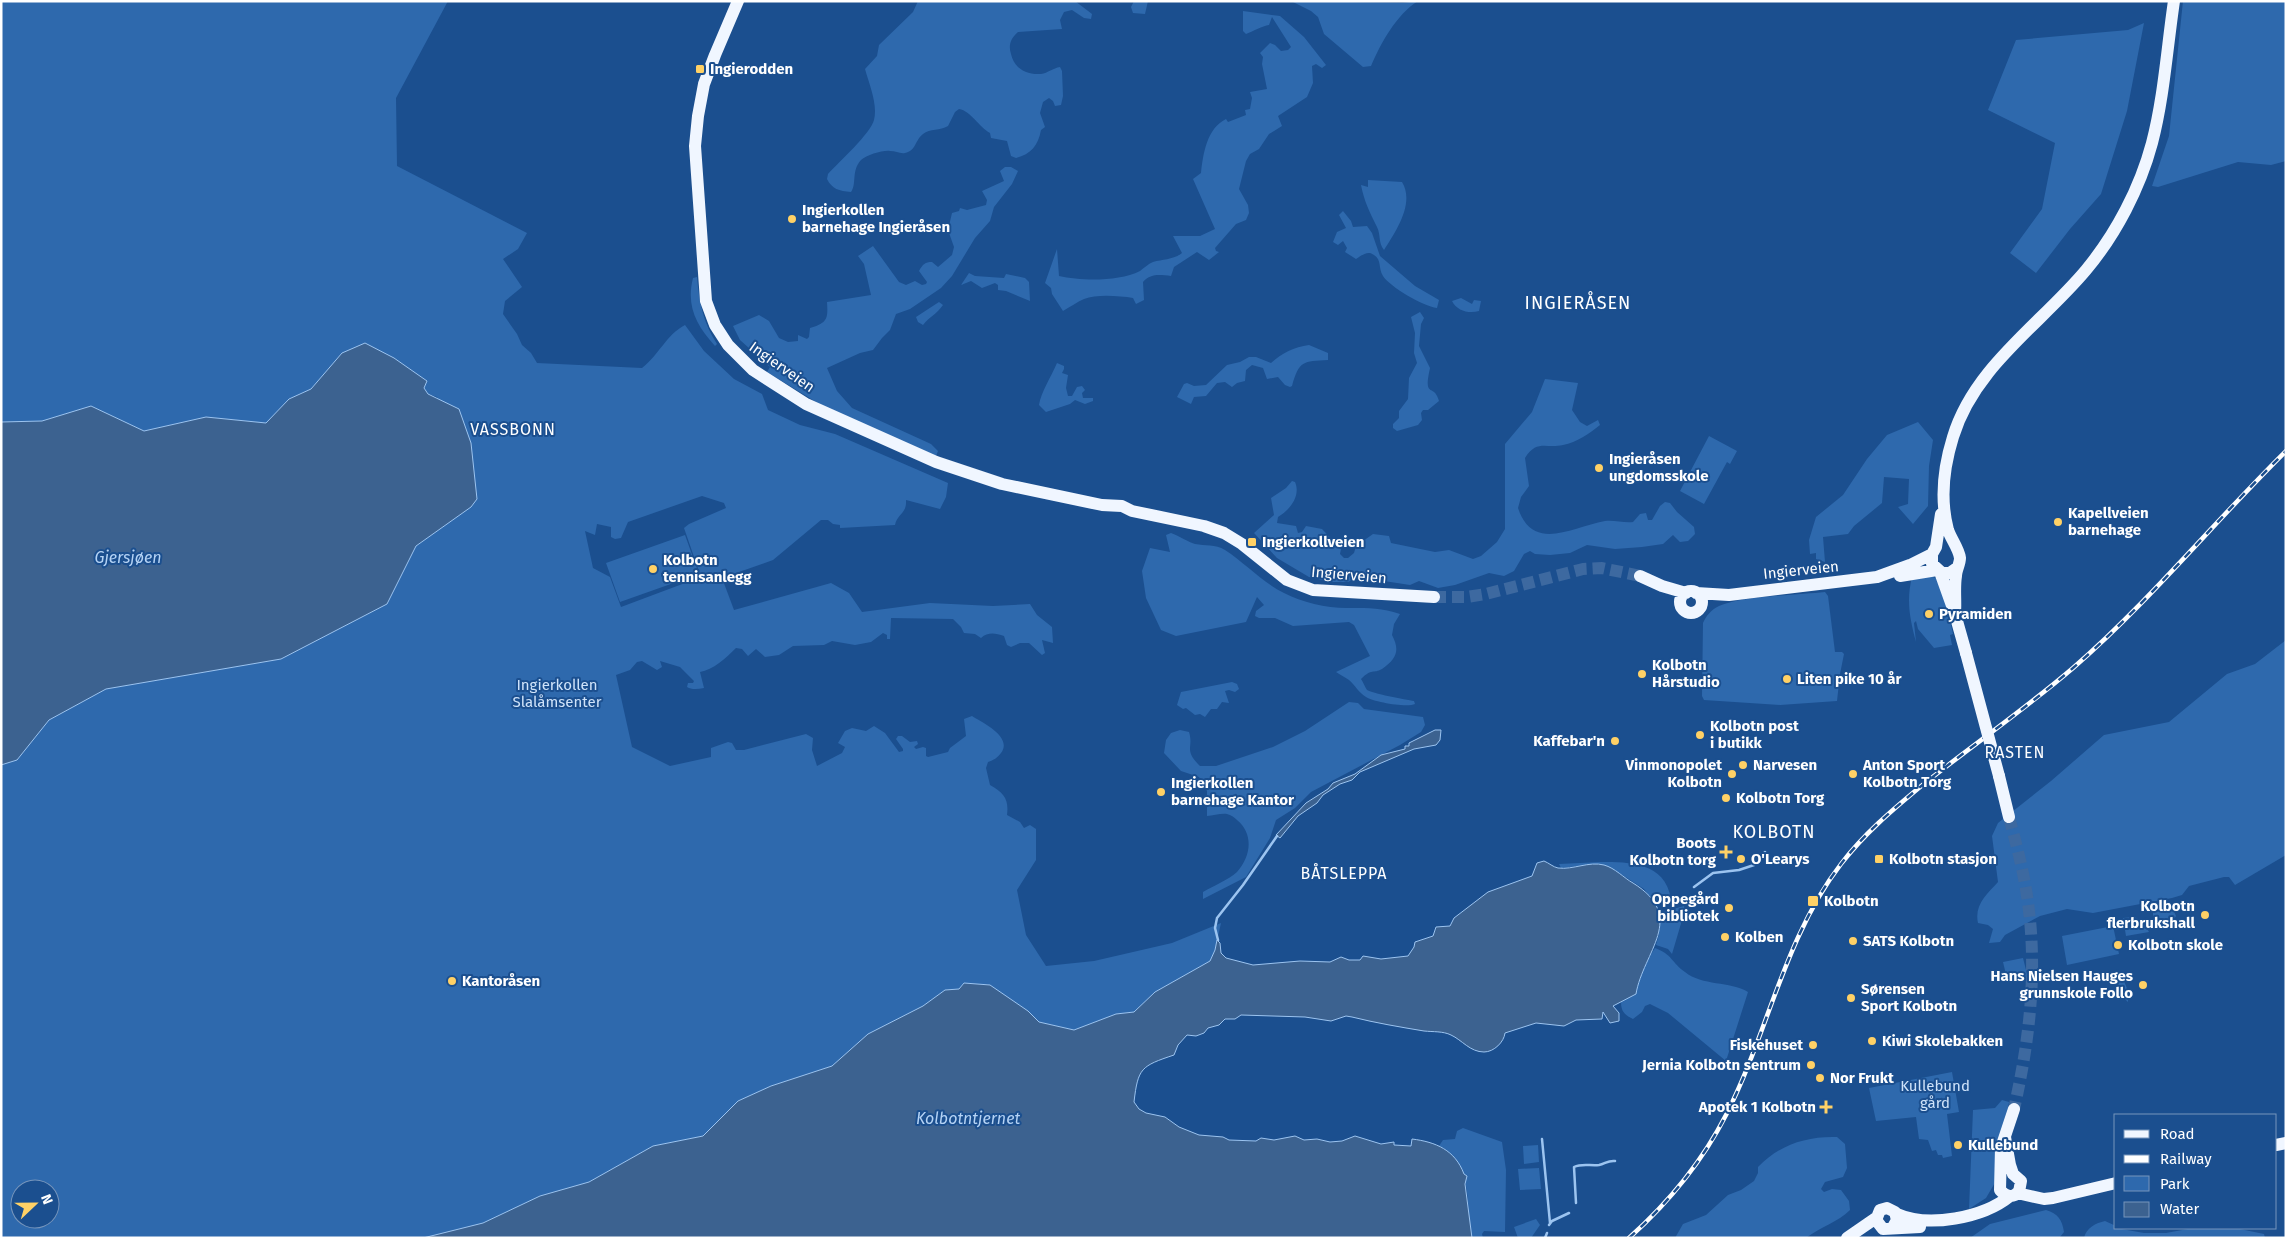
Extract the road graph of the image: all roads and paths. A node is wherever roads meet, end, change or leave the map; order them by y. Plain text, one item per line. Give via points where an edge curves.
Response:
1 (738, 1) edge
2 (2174, 1) edge
3 (1944, 507) junction
4 (1954, 547) junction
5 (1934, 550) junction
6 (1957, 568) junction
7 (1938, 571) junction
8 (1640, 576) tunnel mouth
9 (1877, 578) junction
10 (1729, 595) junction
11 (1688, 596) junction
12 (1434, 597) tunnel mouth
13 (1701, 606) junction
14 (1955, 614) junction
15 (2009, 817) tunnel mouth
16 (2014, 1109) tunnel mouth
17 (2114, 1182) edge
18 (2011, 1186) junction
19 (1896, 1214) junction
20 (1934, 1222) junction
21 (1883, 1224) junction
22 (1847, 1238) edge
23 (1858, 1238) edge

1 - 12 main road, Ingierveien via 704,84 695,146 706,301 715,325 728,345 753,370 800,401 848,424 986,479 1102,505 1112,504 1224,533 1278,574 1305,588
2 - 3 main road via 2155,130 2130,200 2086,269 1997,362 1973,393 1950,446
3 - 4 main road
3 - 5 main road
4 - 5 main road via 1944,544
4 - 6 main road via 1960,555
5 - 7 main road via 1932,564
5 - 9 main road, Ingierveien via 1910,565
6 - 7 main road via 1950,572
6 - 14 main road
7 - 9 main road, Ingierveien via 1884,580
7 - 14 main road
8 - 11 main road
9 - 10 main road, Ingierveien
10 - 11 main road, Ingierveien
10 - 13 main road, Ingierveien
11 - 13 main road via 1702,600
11 - 13 main road, Ingierveien via 1682,608 1688,613 1694,613
14 - 15 main road, bridge
16 - 18 main road via 2005,1137
17 - 18 main road via 2064,1194
18 - 20 main road via 1992,1208
19 - 20 main road via 1910,1220
19 - 21 main road via 1897,1222
19 - 21 main road via 1893,1210 1880,1210
20 - 21 main road via 1925,1226
21 - 22 main road
21 - 23 main road

